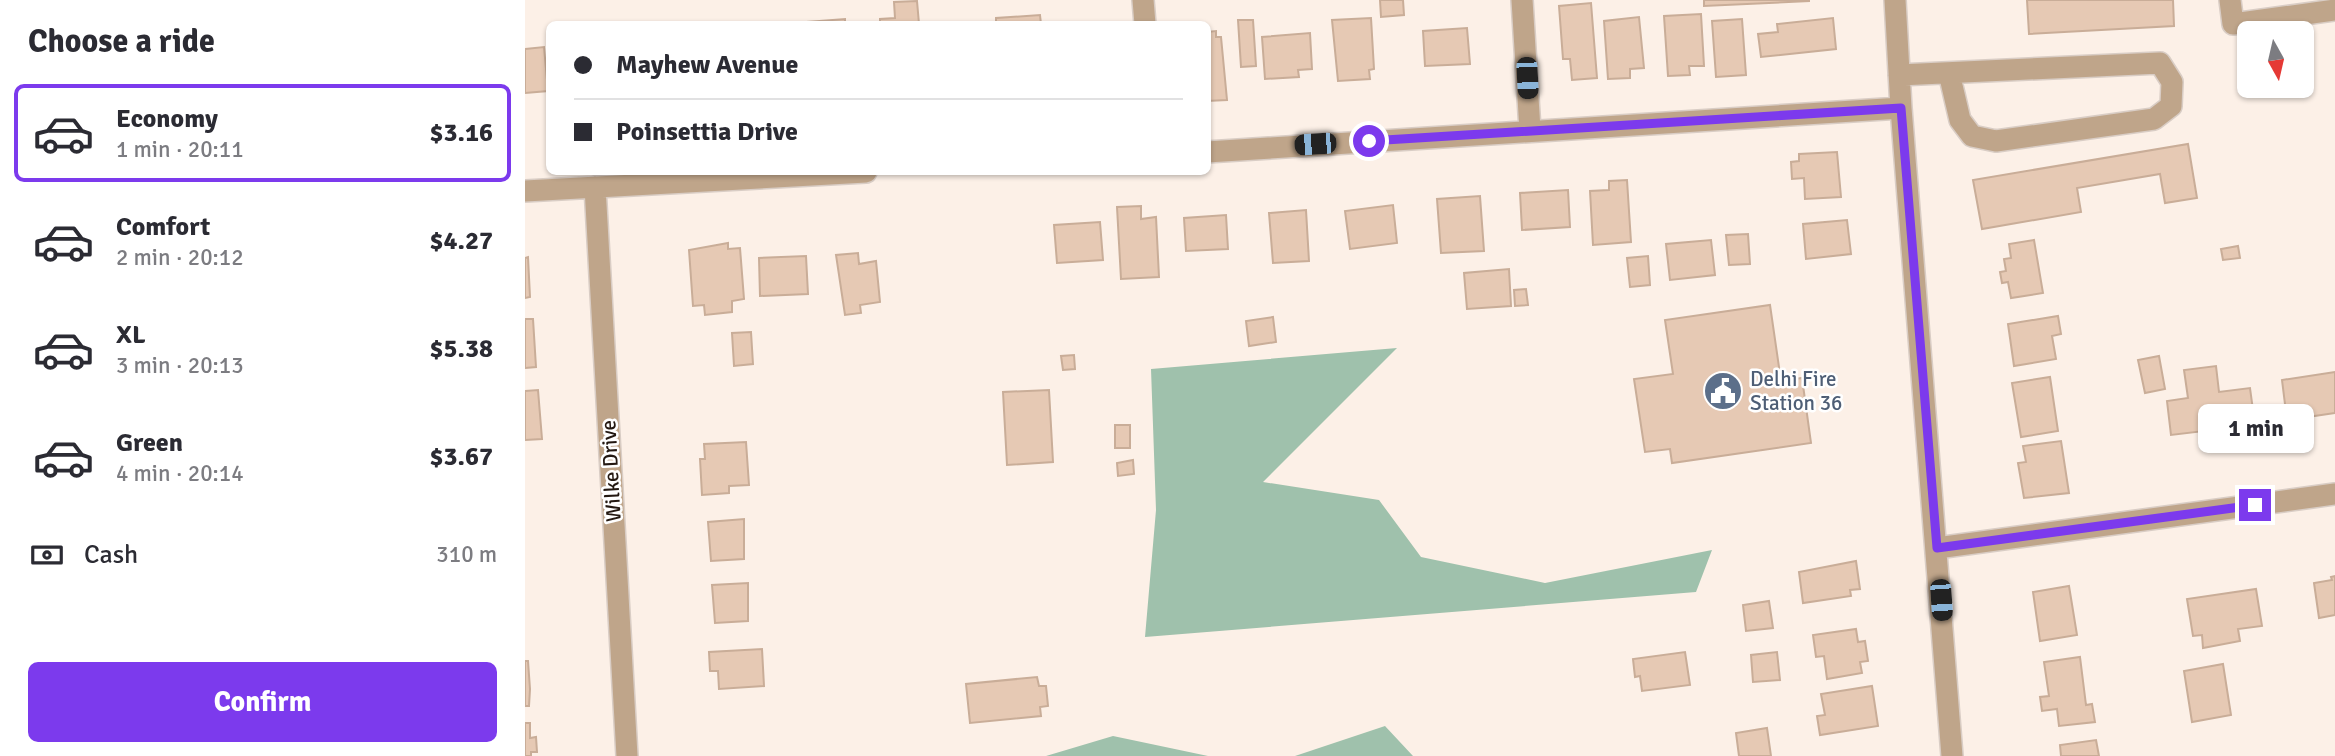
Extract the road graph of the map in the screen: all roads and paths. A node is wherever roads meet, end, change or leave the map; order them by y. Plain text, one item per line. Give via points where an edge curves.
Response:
1 (1143, 0) edge
2 (1522, 0) edge
3 (1895, 0) edge
4 (2230, 0) edge
5 (2335, 10) edge
6 (1145, 21) edge
7 (1949, 73) junction
8 (1899, 75) junction
9 (1901, 108) junction
10 (1530, 130) junction
11 (1211, 152) edge
12 (812, 175) edge
13 (595, 187) junction
14 (525, 191) edge
15 (2335, 494) edge
16 (1937, 548) junction
17 (627, 756) edge
18 (1952, 756) edge

1 - 6 street
2 - 10 street
3 - 8 street
4 - 5 street via 2234,24
7 - 7 street via 2160,63 2172,82 2171,106 2154,119 1996,141 1972,136 1960,120
7 - 8 street
8 - 9 street
9 - 10 street
9 - 16 street
10 - 11 street
12 - 13 street
13 - 14 street
13 - 17 street, Wilke Drive
15 - 16 street
16 - 18 street

